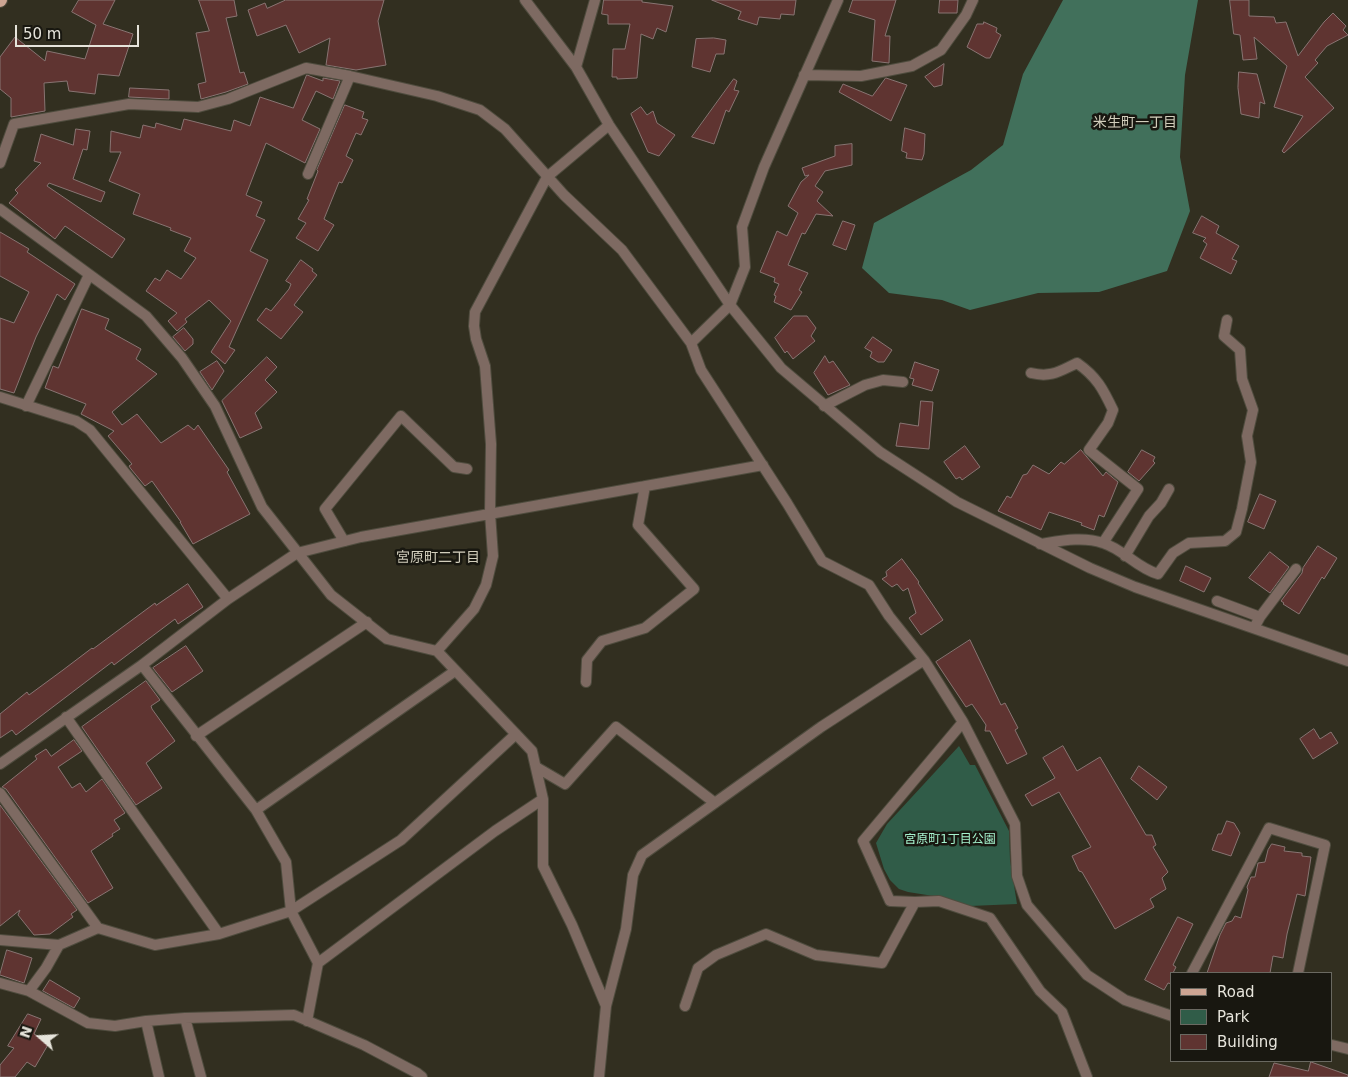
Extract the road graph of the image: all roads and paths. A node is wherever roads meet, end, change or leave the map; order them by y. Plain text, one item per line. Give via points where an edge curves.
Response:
1 (525, 0) edge
2 (595, 0) edge
3 (838, 0) edge
4 (973, 0) edge
5 (576, 67) junction
6 (804, 75) junction
7 (350, 76) junction
8 (609, 124) junction
9 (0, 163) edge
10 (308, 174) dead end
11 (548, 176) junction
12 (0, 209) edge
13 (90, 275) junction
14 (730, 305) junction
15 (1227, 320) dead end
16 (691, 343) junction
17 (1032, 373) dead end
18 (903, 382) dead end
19 (0, 397) edge
20 (26, 406) junction
21 (824, 406) junction
22 (763, 465) junction
23 (467, 469) dead end
24 (646, 486) junction
25 (1168, 490) dead end
26 (490, 513) junction
27 (344, 541) junction
28 (1103, 543) junction
29 (1040, 544) junction
30 (297, 553) junction
31 (1125, 556) junction
32 (1296, 569) dead end
33 (228, 599) junction
34 (1217, 601) dead end
35 (1260, 617) junction
36 (367, 622) junction
37 (1254, 628) junction
38 (437, 652) junction
39 (924, 660) junction
40 (1348, 661) edge
41 (142, 666) junction
42 (456, 671) junction
43 (586, 682) dead end
44 (66, 718) junction
45 (963, 722) junction
46 (516, 734) junction
47 (196, 736) junction
48 (0, 764) edge
49 (536, 767) junction
50 (0, 793) edge
51 (543, 799) junction
52 (715, 803) junction
53 (256, 810) junction
54 (915, 902) junction
55 (291, 911) junction
56 (98, 928) junction
57 (219, 934) junction
58 (0, 940) edge
59 (59, 945) junction
60 (318, 963) junction
61 (1193, 972) edge
62 (1298, 972) edge
63 (0, 983) edge
64 (29, 991) junction
65 (606, 1006) junction
66 (685, 1006) dead end
67 (1170, 1015) edge
68 (185, 1018) junction
69 (146, 1021) junction
70 (307, 1021) junction
71 (1333, 1045) edge
72 (1348, 1049) edge
73 (160, 1077) edge
74 (201, 1077) edge
75 (422, 1077) edge
76 (599, 1077) edge
77 (1087, 1077) edge

1 - 5 street
2 - 5 street
3 - 6 street
4 - 6 street via 942,50 912,66 861,76
5 - 8 street
6 - 14 street via 764,167 742,228 745,267
7 - 9 street via 306,68 228,100 198,107 129,104 14,124
7 - 10 street
7 - 11 street via 437,96 480,110 506,130
8 - 11 street
8 - 14 street
11 - 16 street via 622,250
11 - 26 street via 475,312 476,340 485,366 491,444
12 - 13 street
13 - 20 street
13 - 30 street via 146,316 182,358 215,406 262,507
14 - 16 street
14 - 21 street via 781,368
15 - 31 street via 1224,336 1240,350 1242,379 1252,410 1247,436 1251,462 1236,532 1225,541 1189,543 1173,553 1158,574
16 - 22 street via 701,370
17 - 28 street via 1054,374 1077,363 1090,372 1113,410 1089,450 1138,489
18 - 21 street via 883,380 865,385
19 - 20 street
20 - 33 street via 76,421 90,430
21 - 29 street via 880,452 949,497
22 - 24 street
22 - 39 street via 822,561 869,585
23 - 27 street via 454,467 401,416 325,509
24 - 26 street
24 - 43 street via 638,524 694,589 645,628 602,641 587,660
25 - 31 street
26 - 27 street
26 - 38 street via 492,556 486,585 474,609
27 - 30 street
28 - 29 street via 1072,539
28 - 31 street
29 - 37 street via 1135,587
30 - 33 street
30 - 36 street via 331,595
32 - 35 street
33 - 41 street
34 - 35 street
35 - 37 street
36 - 38 street via 387,639
36 - 47 street
37 - 40 street
38 - 42 street
39 - 45 street
39 - 52 street via 821,727
41 - 44 street
41 - 47 street
42 - 46 street
42 - 53 street
44 - 48 street
44 - 57 street
45 - 54 street via 863,841 890,901
45 - 67 street via 1015,824 1017,876 1026,905 1087,975 1125,1000
46 - 49 street via 532,751
46 - 55 street via 400,840
47 - 53 street
49 - 51 street
49 - 52 street via 565,784 616,727
50 - 56 street
51 - 60 street
51 - 65 street via 543,866
52 - 65 street via 642,856 633,875 626,929
53 - 55 street via 286,862
54 - 66 street via 882,963 816,956 766,934 716,955 698,968
54 - 77 street via 939,901 990,918 1040,992 1062,1012
55 - 57 street
55 - 60 street
56 - 57 street via 155,945
56 - 59 street
58 - 59 street
59 - 64 street
60 - 70 street
61 - 62 street via 1269,828 1324,844
63 - 64 street
64 - 69 street via 88,1023 115,1026
65 - 76 street
68 - 69 street
68 - 70 street via 294,1015
68 - 74 street
69 - 73 street
70 - 75 street via 364,1044
71 - 72 street

